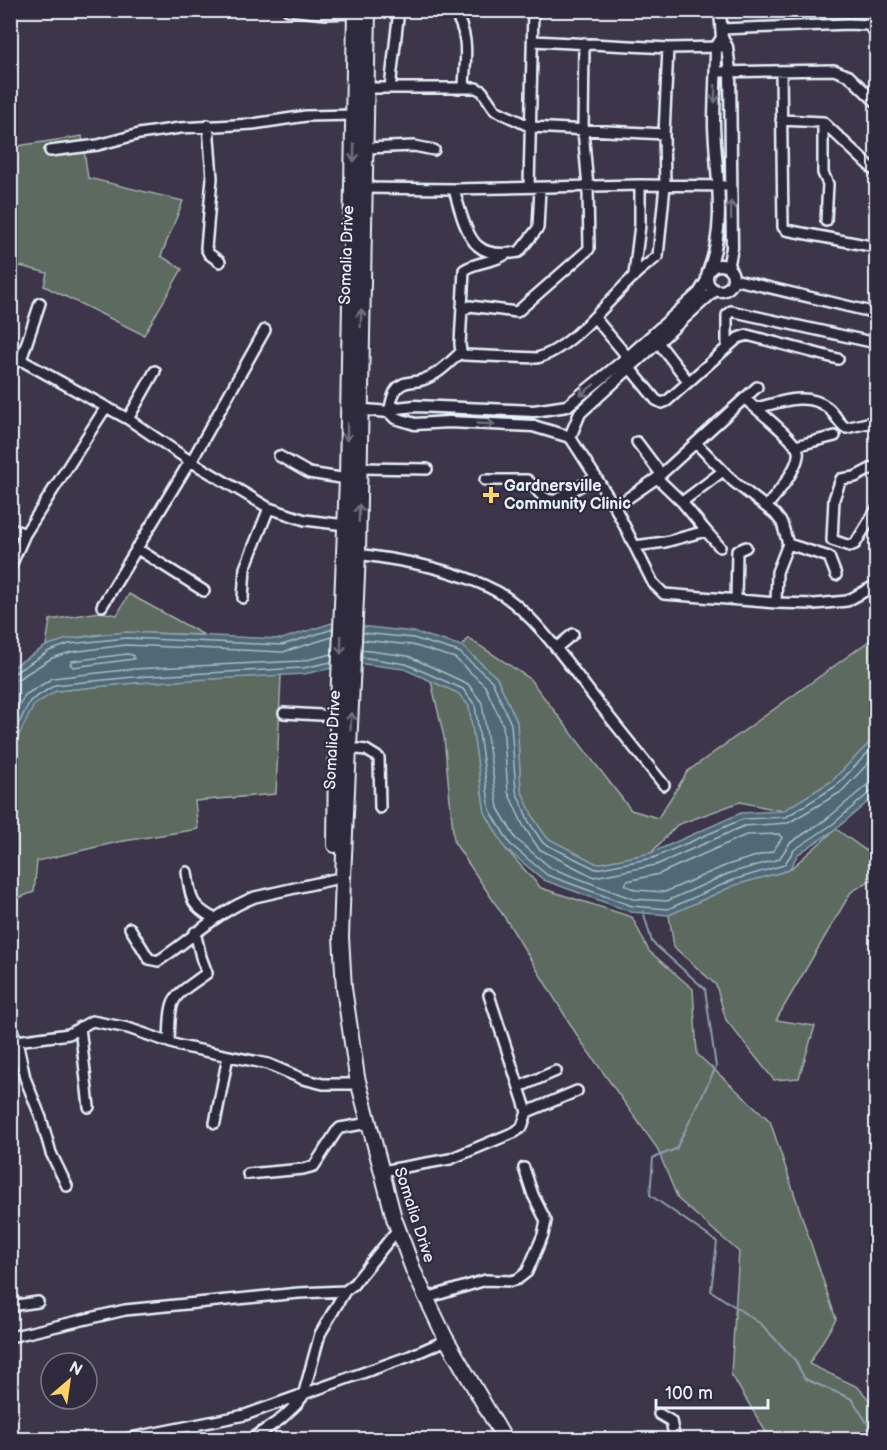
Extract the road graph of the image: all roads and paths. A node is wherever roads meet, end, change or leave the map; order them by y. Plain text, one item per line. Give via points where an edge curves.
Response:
1 (288, 10) edge
2 (399, 10) edge
3 (453, 10) edge
4 (533, 10) edge
5 (720, 10) edge
6 (359, 11) edge
7 (876, 17) edge
8 (868, 25) junction
9 (876, 33) edge
10 (722, 40) junction
11 (533, 41) junction
12 (584, 43) junction
13 (668, 48) junction
14 (730, 71) junction
15 (781, 71) junction
16 (716, 72) junction
17 (365, 88) junction
18 (390, 88) junction
19 (464, 88) junction
20 (876, 102) edge
21 (355, 115) junction
22 (781, 120) junction
23 (823, 122) junction
24 (208, 125) junction
25 (531, 127) junction
26 (583, 130) junction
27 (664, 134) junction
28 (366, 148) junction
29 (434, 150) dead end
30 (50, 151) dead end
31 (876, 172) edge
32 (640, 185) junction
33 (665, 185) junction
34 (588, 186) junction
35 (725, 186) junction
36 (529, 187) junction
37 (360, 188) junction
38 (540, 188) junction
39 (454, 189) junction
40 (826, 221) dead end
41 (876, 247) edge
42 (506, 254) junction
43 (220, 262) dead end
44 (728, 268) junction
45 (634, 275) junction
46 (708, 276) junction
47 (733, 279) junction
48 (715, 290) junction
49 (40, 303) dead end
50 (462, 311) junction
51 (876, 313) edge
52 (594, 317) junction
53 (265, 330) dead end
54 (657, 341) junction
55 (876, 343) edge
56 (727, 348) junction
57 (461, 352) junction
58 (838, 359) dead end
59 (21, 360) junction
60 (630, 362) junction
61 (10, 368) edge
62 (155, 371) dead end
63 (688, 381) junction
64 (757, 387) dead end
65 (745, 399) junction
66 (567, 406) junction
67 (106, 407) junction
68 (450, 407) junction
69 (756, 408) junction
70 (354, 409) junction
71 (534, 411) junction
72 (389, 412) junction
73 (580, 413) junction
74 (128, 418) junction
75 (876, 421) edge
76 (449, 422) junction
77 (533, 426) junction
78 (835, 436) dead end
79 (570, 437) junction
80 (637, 442) dead end
81 (696, 443) junction
82 (795, 446) junction
83 (279, 456) dead end
84 (190, 462) junction
85 (876, 466) edge
86 (360, 468) junction
87 (427, 469) dead end
88 (723, 471) junction
89 (659, 476) junction
90 (596, 477) junction
91 (347, 479) junction
92 (485, 480) dead end
93 (682, 502) junction
94 (615, 507) junction
95 (766, 507) junction
96 (269, 508) junction
97 (876, 510) edge
98 (345, 525) junction
99 (10, 528) edge
100 (706, 531) junction
101 (25, 534) junction
102 (832, 540) junction
103 (788, 544) junction
104 (635, 546) junction
105 (720, 547) dead end
106 (746, 547) dead end
107 (136, 548) junction
108 (358, 554) junction
109 (829, 557) junction
110 (10, 568) edge
111 (836, 575) dead end
112 (876, 585) edge
113 (204, 591) dead end
114 (243, 597) dead end
115 (736, 600) junction
116 (776, 603) junction
117 (102, 606) dead end
118 (348, 613) junction
119 (573, 634) dead end
120 (556, 648) junction
121 (347, 676) junction
122 (284, 713) dead end
123 (338, 716) junction
124 (349, 748) junction
125 (664, 786) dead end
126 (380, 808) dead end
127 (187, 872) dead end
128 (335, 879) junction
129 (213, 918) junction
130 (130, 928) dead end
131 (195, 932) junction
132 (489, 995) dead end
133 (10, 1027) edge
134 (80, 1027) junction
135 (17, 1041) junction
136 (169, 1041) junction
137 (228, 1056) junction
138 (556, 1071) dead end
139 (353, 1084) junction
140 (519, 1087) junction
141 (577, 1091) dead end
142 (89, 1107) dead end
143 (527, 1112) junction
144 (214, 1123) dead end
145 (363, 1124) junction
146 (524, 1168) dead end
147 (382, 1171) junction
148 (248, 1174) dead end
149 (67, 1186) dead end
150 (397, 1233) junction
151 (345, 1291) junction
152 (428, 1298) junction
153 (38, 1302) dead end
154 (10, 1306) edge
155 (10, 1337) edge
156 (442, 1342) junction
157 (303, 1395) junction
158 (659, 1414) dead end
159 (194, 1426) junction
160 (120, 1440) edge
161 (197, 1440) edge
162 (250, 1440) edge
163 (496, 1440) edge
164 (505, 1440) edge
165 (675, 1440) edge

1 - 6 street via 326,14
2 - 18 street
3 - 19 street via 466,36
4 - 11 street
5 - 10 street
6 - 17 main road, Somalia Drive
6 - 21 main road, Somalia Drive
7 - 8 street
8 - 9 street
8 - 10 street via 831,24
10 - 13 street
10 - 14 street
10 - 16 street
11 - 12 street
11 - 25 street
12 - 13 street
12 - 26 street
13 - 27 street
14 - 15 street
14 - 16 street
14 - 35 street
15 - 20 street via 834,70 856,82
15 - 22 street
16 -> 35 street via 714,127
17 - 18 street
17 - 28 main road, Somalia Drive
18 - 19 street
19 - 25 street via 482,91 495,110
21 - 24 street
21 -> 37 main road, Somalia Drive
22 - 23 street
22 - 41 street via 783,227
23 - 31 street
23 - 40 street via 823,173 828,184
24 - 30 street
24 - 43 street via 212,178 206,248
25 - 26 street
25 - 36 street
26 - 27 street
26 - 34 street
27 - 33 street
28 - 29 street via 414,146
28 - 37 main road, Somalia Drive
32 - 33 street
32 - 34 street
32 - 45 street
33 - 35 street
33 - 45 street via 658,255
34 - 38 street
34 - 50 street via 587,253 517,312 470,306
44 -> 35 street via 732,248
35 - 46 street via 717,246
36 - 38 street
36 - 39 street
37 - 39 street
37 - 70 main road, Somalia Drive
38 - 42 street via 538,228 519,252
39 - 42 street via 478,247
42 - 50 street via 464,270
44 - 46 street via 715,266
44 - 47 street
45 - 52 street
46 - 48 street
46 - 60 street via 699,293
47 - 48 street via 728,289
47 - 51 street
48 - 54 street
49 - 59 street
50 - 57 street
52 - 57 street via 554,350 537,358
52 - 60 street
53 - 84 street
54 - 60 street
54 - 63 street
55 - 56 street via 731,311 727,315
56 - 58 street via 747,335
56 - 63 street
57 - 72 street via 441,371 400,386
59 - 61 street
59 - 67 street
60 - 63 street via 662,403
60 -> 66 street
60 - 73 street
62 - 74 street
64 - 65 street
65 - 69 street
65 - 81 street
66 - 71 street
66 - 73 street
67 - 74 street
67 - 101 street
68 - 71 street
68 - 72 street via 406,406
68 - 76 street
69 - 75 street via 798,398 830,408 846,428
69 - 82 street
70 - 72 street
70 - 86 main road, Somalia Drive
70 -> 91 main road, Somalia Drive
71 - 77 street
72 - 76 street via 415,424
73 - 79 street
74 - 84 street
76 -> 77 street
77 - 79 street
78 - 82 street
79 - 90 street
80 - 89 street
81 - 88 street
81 - 89 street
82 - 95 street via 797,459 780,491
83 - 91 street via 309,473
84 - 96 street
84 - 107 street
85 - 102 street via 841,479 834,500
86 - 87 street
108 -> 86 main road, Somalia Drive
88 - 93 street
88 - 95 street
89 - 93 street
89 - 94 street
90 - 92 street via 550,501 527,480
90 - 94 street
91 - 98 main road, Somalia Drive
93 - 100 street
94 - 104 street
95 - 103 street via 782,523
96 - 98 street via 304,520
96 - 114 street via 245,568
97 - 102 street via 855,544
98 - 118 main road, Somalia Drive
99 - 101 street
100 - 104 street
100 - 105 street
101 - 110 street
102 - 109 street
103 - 109 street
103 - 116 street via 777,572
104 - 115 street via 653,583 664,594
106 - 115 street via 737,551
107 - 113 street
107 - 117 street
108 - 118 main road, Somalia Drive
108 - 120 street via 414,563 480,583 523,612
109 - 111 street
112 - 116 street via 837,603
115 - 116 street
118 - 121 main road, Somalia Drive
119 - 120 street
120 - 125 street
121 - 123 main road, Somalia Drive
124 -> 121 main road, Somalia Drive
122 - 123 street
123 - 128 main road, Somalia Drive
124 - 126 street via 366,750 379,758
124 - 147 main road, Somalia Drive via 341,925 344,988 357,1077
127 - 129 street via 191,900
128 - 129 street via 255,897
128 - 139 main road, Somalia Drive via 337,984
129 - 131 street
130 - 131 street via 154,961
131 - 136 street via 208,969 176,997
132 - 140 street
133 - 135 street
134 - 135 street via 69,1034
134 - 136 street via 92,1021 115,1024
134 - 142 street
135 - 149 street via 25,1078
136 - 137 street
137 - 139 street via 268,1064 323,1084
137 - 144 street
138 - 140 street
139 - 145 main road, Somalia Drive
140 - 143 street
141 - 143 street
143 - 147 street via 522,1127 515,1132 450,1159
145 - 148 street via 340,1128 314,1166
145 - 150 main road, Somalia Drive
146 - 152 street via 546,1221 527,1272 511,1281 486,1280
147 - 150 main road, Somalia Drive
150 - 151 street
150 - 152 main road, Somalia Drive
150 - 156 main road, Somalia Drive
151 - 155 street via 125,1310
151 - 157 street via 320,1334
152 - 164 main road, Somalia Drive via 445,1337
153 - 154 street
156 - 157 street
156 - 163 main road, Somalia Drive
157 - 159 street
157 - 162 street via 281,1419
158 - 165 street via 671,1421
159 - 160 street
159 - 161 street

